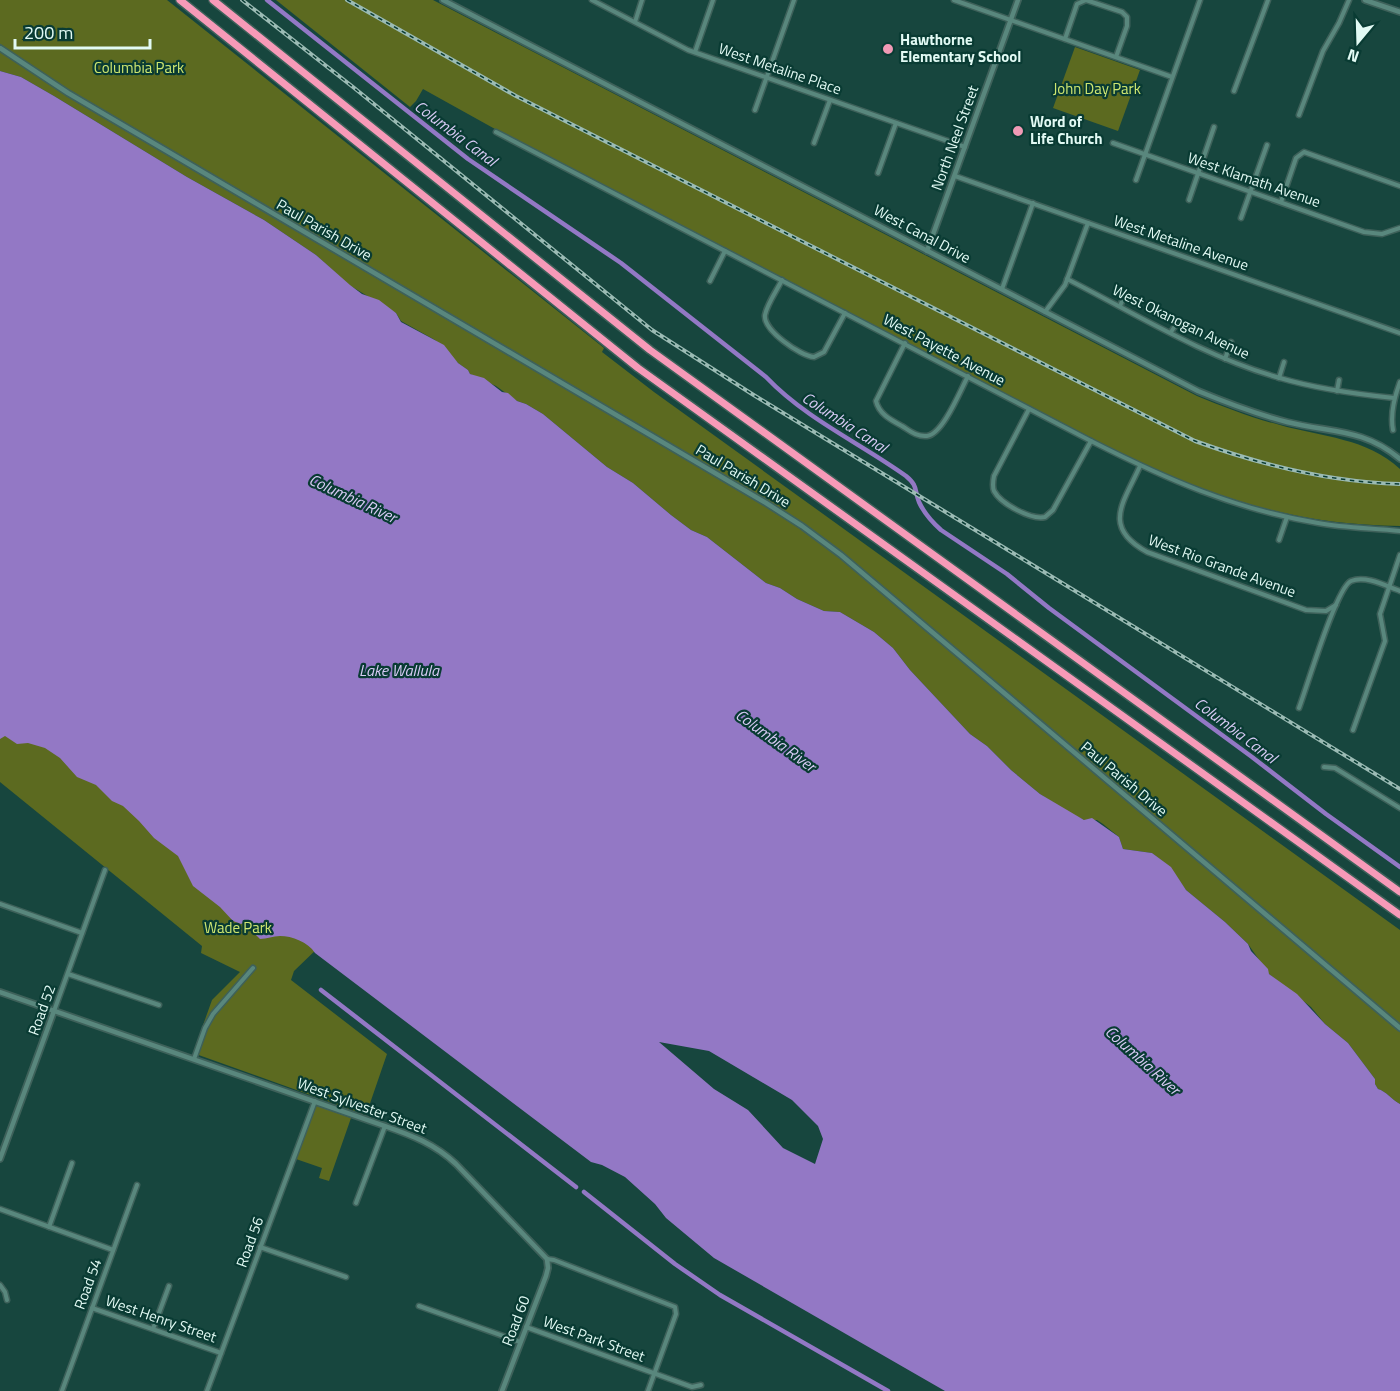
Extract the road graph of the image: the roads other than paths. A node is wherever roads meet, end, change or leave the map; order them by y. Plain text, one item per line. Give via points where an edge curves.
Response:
1 (180, 0) edge
2 (213, 0) edge
3 (443, 0) edge
4 (592, 0) edge
5 (642, 0) edge
6 (713, 0) edge
7 (794, 0) edge
8 (954, 0) edge
9 (1018, 0) edge
10 (1086, 0) edge
11 (1200, 0) edge
12 (1268, 0) edge
13 (1349, 0) edge
14 (1365, 0) edge
15 (1400, 12) edge
16 (1011, 20) junction
17 (635, 22) junction
18 (1065, 39) junction
19 (0, 48) edge
20 (695, 52) junction
21 (1116, 57) junction
22 (1172, 77) junction
23 (766, 78) junction
24 (1234, 91) dead end
25 (830, 100) junction
26 (755, 110) dead end
27 (1299, 115) dead end
28 (896, 123) junction
29 (1214, 127) dead end
30 (496, 132) dead end
31 (814, 143) dead end
32 (1113, 143) dead end
33 (1267, 145) dead end
34 (965, 147) junction
35 (1145, 154) junction
36 (878, 173) dead end
37 (1198, 173) junction
38 (955, 176) junction
39 (1136, 180) dead end
40 (1400, 186) edge
41 (1251, 192) junction
42 (1189, 200) dead end
43 (1281, 202) junction
44 (1033, 203) junction
45 (1241, 218) dead end
46 (1088, 223) junction
47 (1400, 228) edge
48 (724, 251) junction
49 (927, 251) junction
50 (1067, 279) junction
51 (782, 280) junction
52 (710, 281) dead end
53 (1002, 289) junction
54 (1124, 299) dead end
55 (1120, 306) junction
56 (1045, 312) junction
57 (845, 313) junction
58 (1176, 323) dead end
59 (1171, 332) junction
60 (1400, 333) edge
61 (1231, 342) dead end
62 (905, 343) junction
63 (1225, 359) junction
64 (1284, 362) dead end
65 (968, 376) junction
66 (1279, 378) junction
67 (1339, 380) dead end
68 (1400, 382) edge
69 (1337, 391) junction
70 (1394, 398) junction
71 (1029, 409) junction
72 (1393, 430) dead end
73 (1090, 441) junction
74 (1400, 459) edge
75 (1140, 466) junction
76 (1287, 517) junction
77 (1400, 531) edge
78 (1279, 540) dead end
79 (1400, 555) edge
80 (1389, 587) junction
81 (1400, 591) edge
82 (1336, 605) junction
83 (1299, 708) dead end
84 (1353, 730) dead end
85 (1324, 767) dead end
86 (1400, 808) edge
87 (105, 870) dead end
88 (1400, 892) edge
89 (0, 904) edge
90 (1400, 915) edge
91 (82, 933) junction
92 (253, 968) dead end
93 (68, 974) junction
94 (0, 992) edge
95 (159, 1005) dead end
96 (54, 1011) junction
97 (1400, 1028) edge
98 (194, 1059) junction
99 (315, 1101) junction
100 (385, 1125) junction
101 (0, 1159) edge
102 (72, 1163) dead end
103 (137, 1185) dead end
104 (356, 1203) dead end
105 (0, 1209) edge
106 (49, 1227) junction
107 (260, 1247) junction
108 (113, 1250) junction
109 (547, 1259) junction
110 (346, 1277) dead end
111 (0, 1285) edge
112 (169, 1286) dead end
113 (7, 1299) dead end
114 (419, 1306) dead end
115 (92, 1308) junction
116 (526, 1327) junction
117 (153, 1329) junction
118 (520, 1342) junction
119 (221, 1353) junction
120 (654, 1373) junction
121 (701, 1385) dead end
122 (62, 1391) edge
123 (207, 1391) edge
124 (502, 1391) edge
125 (648, 1391) edge

1 - 90 highway via 638,368
2 - 88 highway via 650,350
3 - 49 street, West Canal Drive
4 - 17 street, West Metaline Place
5 - 17 street
6 - 20 street
7 - 23 street
8 - 16 street
9 - 16 street, North Neel Street
10 - 18 street via 1077,4
10 - 21 street via 1127,17
11 - 22 street
12 - 24 street
13 - 27 street via 1323,51
14 - 15 street
16 - 18 street
16 - 34 street, North Neel Street
17 - 20 street, West Metaline Place
18 - 21 street
19 - 97 street, Paul Parish Drive via 52,84 810,532
20 - 23 street, West Metaline Place
21 - 22 street
22 - 35 street
23 - 25 street, West Metaline Place
23 - 26 street
25 - 28 street, West Metaline Place
25 - 31 street
28 - 34 street, West Metaline Place
28 - 36 street
29 - 37 street
30 - 48 street, West Payette Avenue
32 - 35 street, West Klamath Avenue
33 - 41 street
34 - 38 street, North Neel Street
35 - 37 street, West Klamath Avenue
35 - 39 street
37 - 41 street, West Klamath Avenue
37 - 42 street
38 - 44 street, West Metaline Avenue
38 - 49 street, North Neel Street
40 - 43 street via 1306,153 1296,158
41 - 43 street, West Klamath Avenue
41 - 45 street
43 - 47 street, West Klamath Avenue via 1368,233 1388,233
44 - 46 street, West Metaline Avenue
44 - 53 street
46 - 50 street
46 - 60 street, West Metaline Avenue
48 - 51 street, West Payette Avenue
48 - 52 street
49 - 53 street, West Canal Drive
50 - 55 street, West Okanogan Avenue
50 - 56 street
51 - 57 street, West Payette Avenue
51 - 57 street via 767,310 766,321 770,330 801,353 814,357 824,352
53 - 56 street, West Canal Drive
54 - 55 street
55 - 59 street, West Okanogan Avenue
56 - 74 street, West Canal Drive via 1217,398 1286,421 1357,435 1376,442
57 - 62 street, West Payette Avenue
58 - 59 street
59 - 63 street, West Okanogan Avenue
61 - 63 street
62 - 65 street, West Payette Avenue
62 - 65 street via 877,405 885,416 918,435 929,436 940,429
63 - 66 street, West Okanogan Avenue
64 - 66 street
65 - 71 street, West Payette Avenue
66 - 69 street, West Okanogan Avenue
67 - 69 street
68 - 70 street
69 - 70 street, West Okanogan Avenue
70 - 72 street
71 - 73 street, West Payette Avenue
71 - 73 street via 994,476 993,486 999,497 1030,517 1045,517 1053,510
73 - 75 street, West Payette Avenue
75 - 76 street, West Payette Avenue via 1210,496
75 - 82 street, West Rio Grande Avenue via 1119,513 1120,526 1137,546 1306,610 1326,611
76 - 77 street, West Payette Avenue via 1348,528
76 - 78 street
79 - 80 street
80 - 81 street
80 - 82 street via 1368,580 1353,581 1345,586
80 - 84 street via 1380,614 1385,641
82 - 83 street
85 - 86 street via 1335,768
87 - 91 street, Road 52
89 - 91 street
91 - 93 street, Road 52
92 - 98 street via 213,1014
93 - 95 street
93 - 96 street, Road 52
94 - 96 street, West Sylvester Street
96 - 98 street, West Sylvester Street
96 - 101 street, Road 52
98 - 99 street, West Sylvester Street
99 - 100 street, West Sylvester Street
99 - 107 street, Road 56
100 - 104 street
100 - 109 street, West Sylvester Street via 424,1141 448,1157
102 - 106 street
103 - 108 street, Road 54
105 - 106 street
106 - 108 street
107 - 110 street
107 - 119 street, Road 56
108 - 115 street, Road 54
109 - 116 street, Road 60 via 547,1272
109 - 120 street, West Sylvester Street via 675,1307 676,1314
111 - 113 street
112 - 117 street
114 - 118 street
115 - 117 street, West Henry Street
115 - 122 street, Road 54
116 - 118 street, Road 60
116 - 120 street, West Park Street
117 - 119 street, West Henry Street
118 - 124 street, Road 60
119 - 123 street, Road 56
120 - 121 street, West Park Street via 692,1387
120 - 125 street

